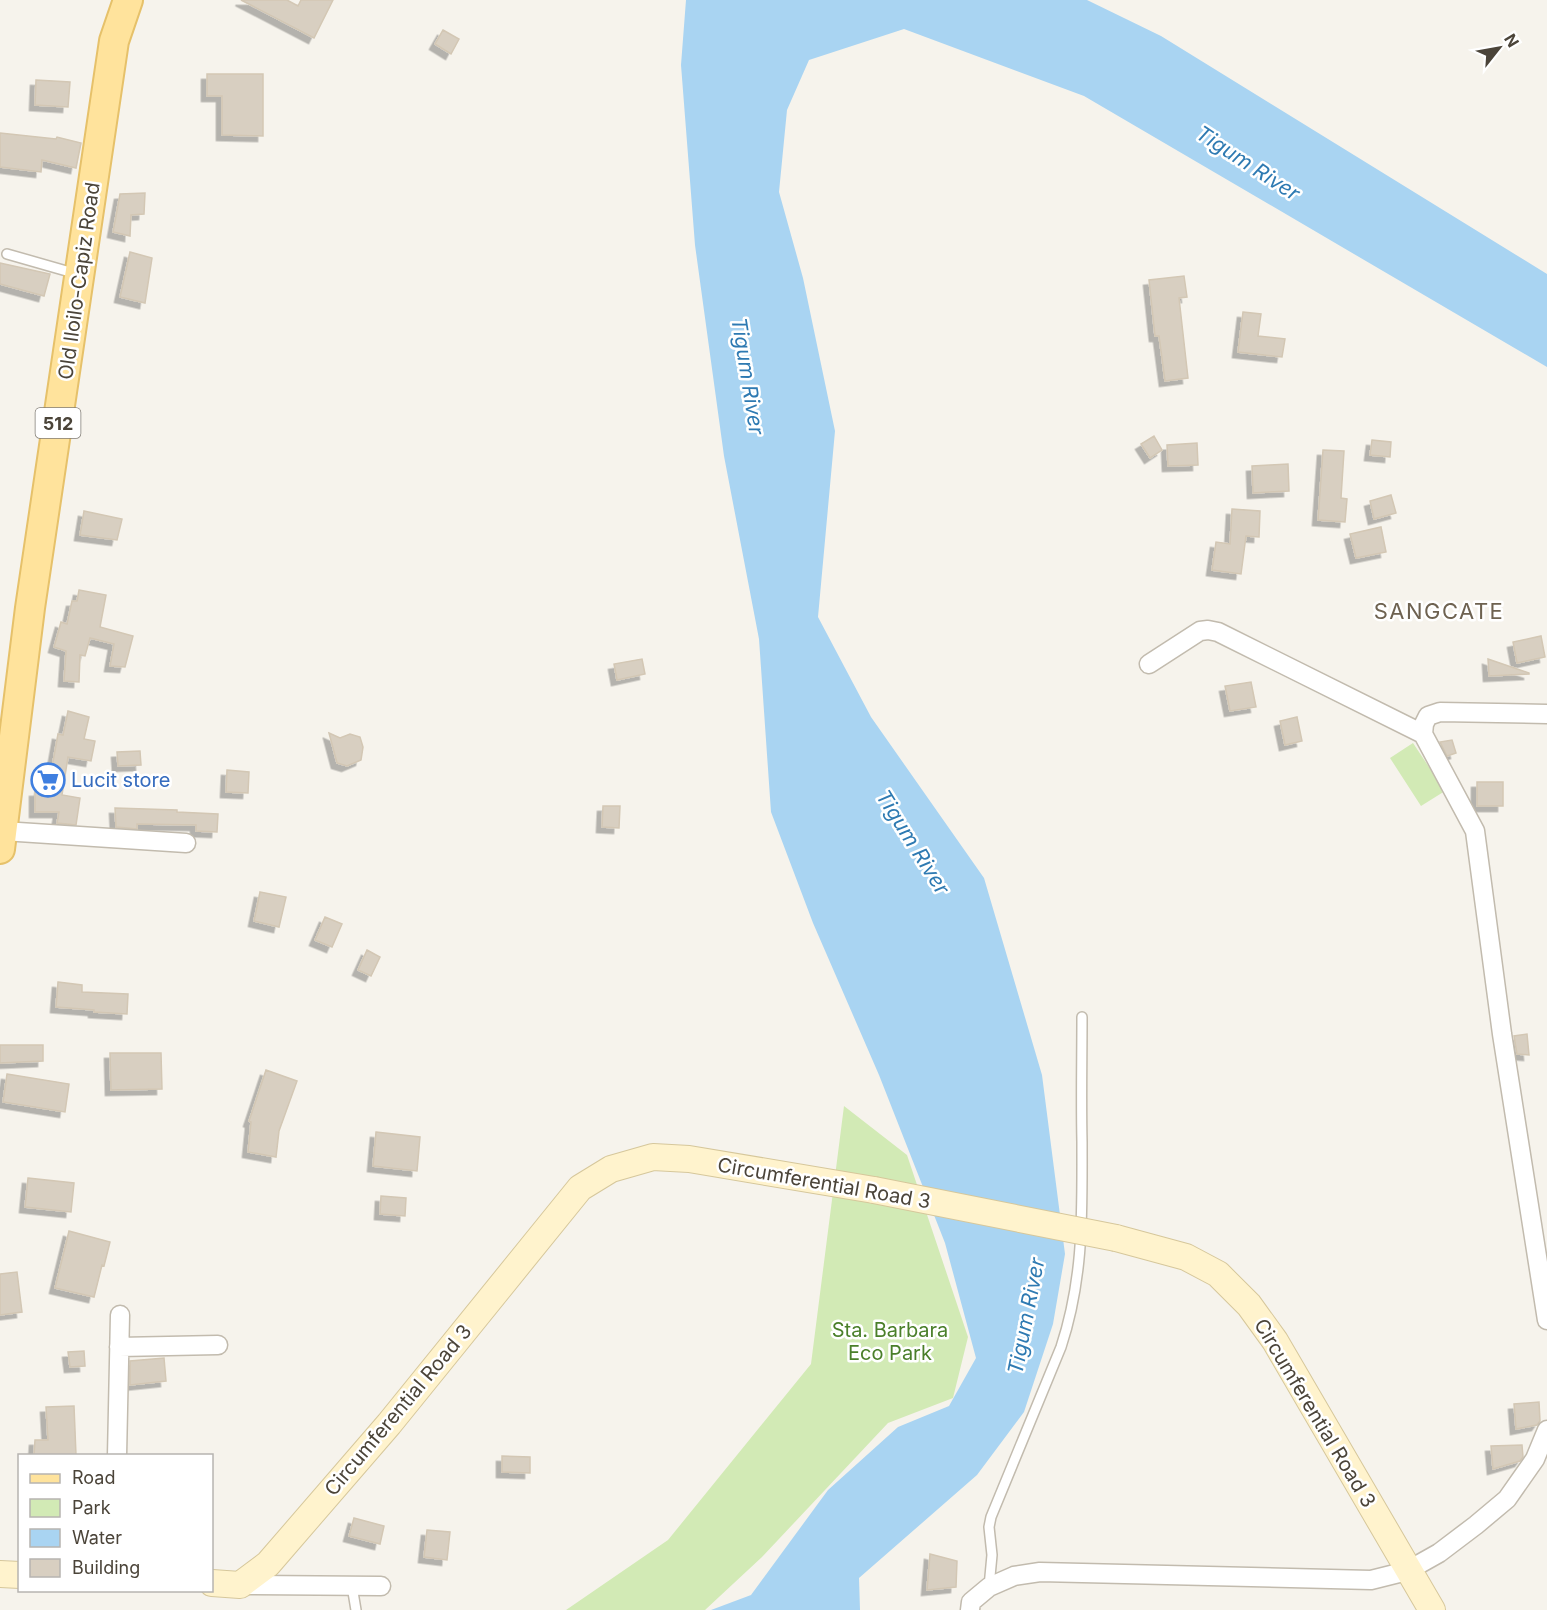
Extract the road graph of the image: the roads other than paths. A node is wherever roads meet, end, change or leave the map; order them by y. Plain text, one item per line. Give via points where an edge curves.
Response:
1 (128, 0) edge
2 (7, 254) dead end
3 (80, 274) junction
4 (1149, 664) dead end
5 (1547, 714) edge
6 (1423, 734) junction
7 (2, 840) edge
8 (186, 843) dead end
9 (1082, 1017) dead end
10 (1543, 1261) edge
11 (120, 1315) dead end
12 (1547, 1320) edge
13 (218, 1345) dead end
14 (119, 1347) junction
15 (1547, 1430) edge
16 (117, 1454) edge
17 (1408, 1570) junction
18 (0, 1574) edge
19 (18, 1575) edge
20 (213, 1583) edge
21 (240, 1585) junction
22 (352, 1586) junction
23 (381, 1586) dead end
24 (989, 1587) junction
25 (356, 1610) edge
26 (970, 1610) edge
27 (1432, 1610) edge

1 - 3 main road, Old Iloilo-Capiz Road / 512 via 114,41
2 - 3 lane
3 - 7 main road, Old Iloilo-Capiz Road / 512 via 30,608
4 - 6 street via 1200,631 1218,632
5 - 6 street via 1440,712 1428,716
6 - 10 street via 1475,831 1502,1034
7 - 8 street
9 - 24 lane via 1082,1227 1076,1289 1060,1347 991,1517
10 - 12 street
11 - 14 street
13 - 14 street
14 - 16 street
15 - 17 street via 1535,1460 1507,1499 1439,1553
17 - 21 main road, Circumferential Road 3, bridge via 1275,1341 1249,1305 1218,1274 1186,1257 1116,1238 873,1190 689,1159 653,1157 611,1169 580,1188 389,1424 268,1564
17 - 24 street via 1371,1580 1040,1572 1014,1576
17 - 27 main road, Circumferential Road 3
18 - 19 main road
20 - 21 main road
21 - 22 street
22 - 23 street
22 - 25 lane
24 - 26 street via 971,1602

